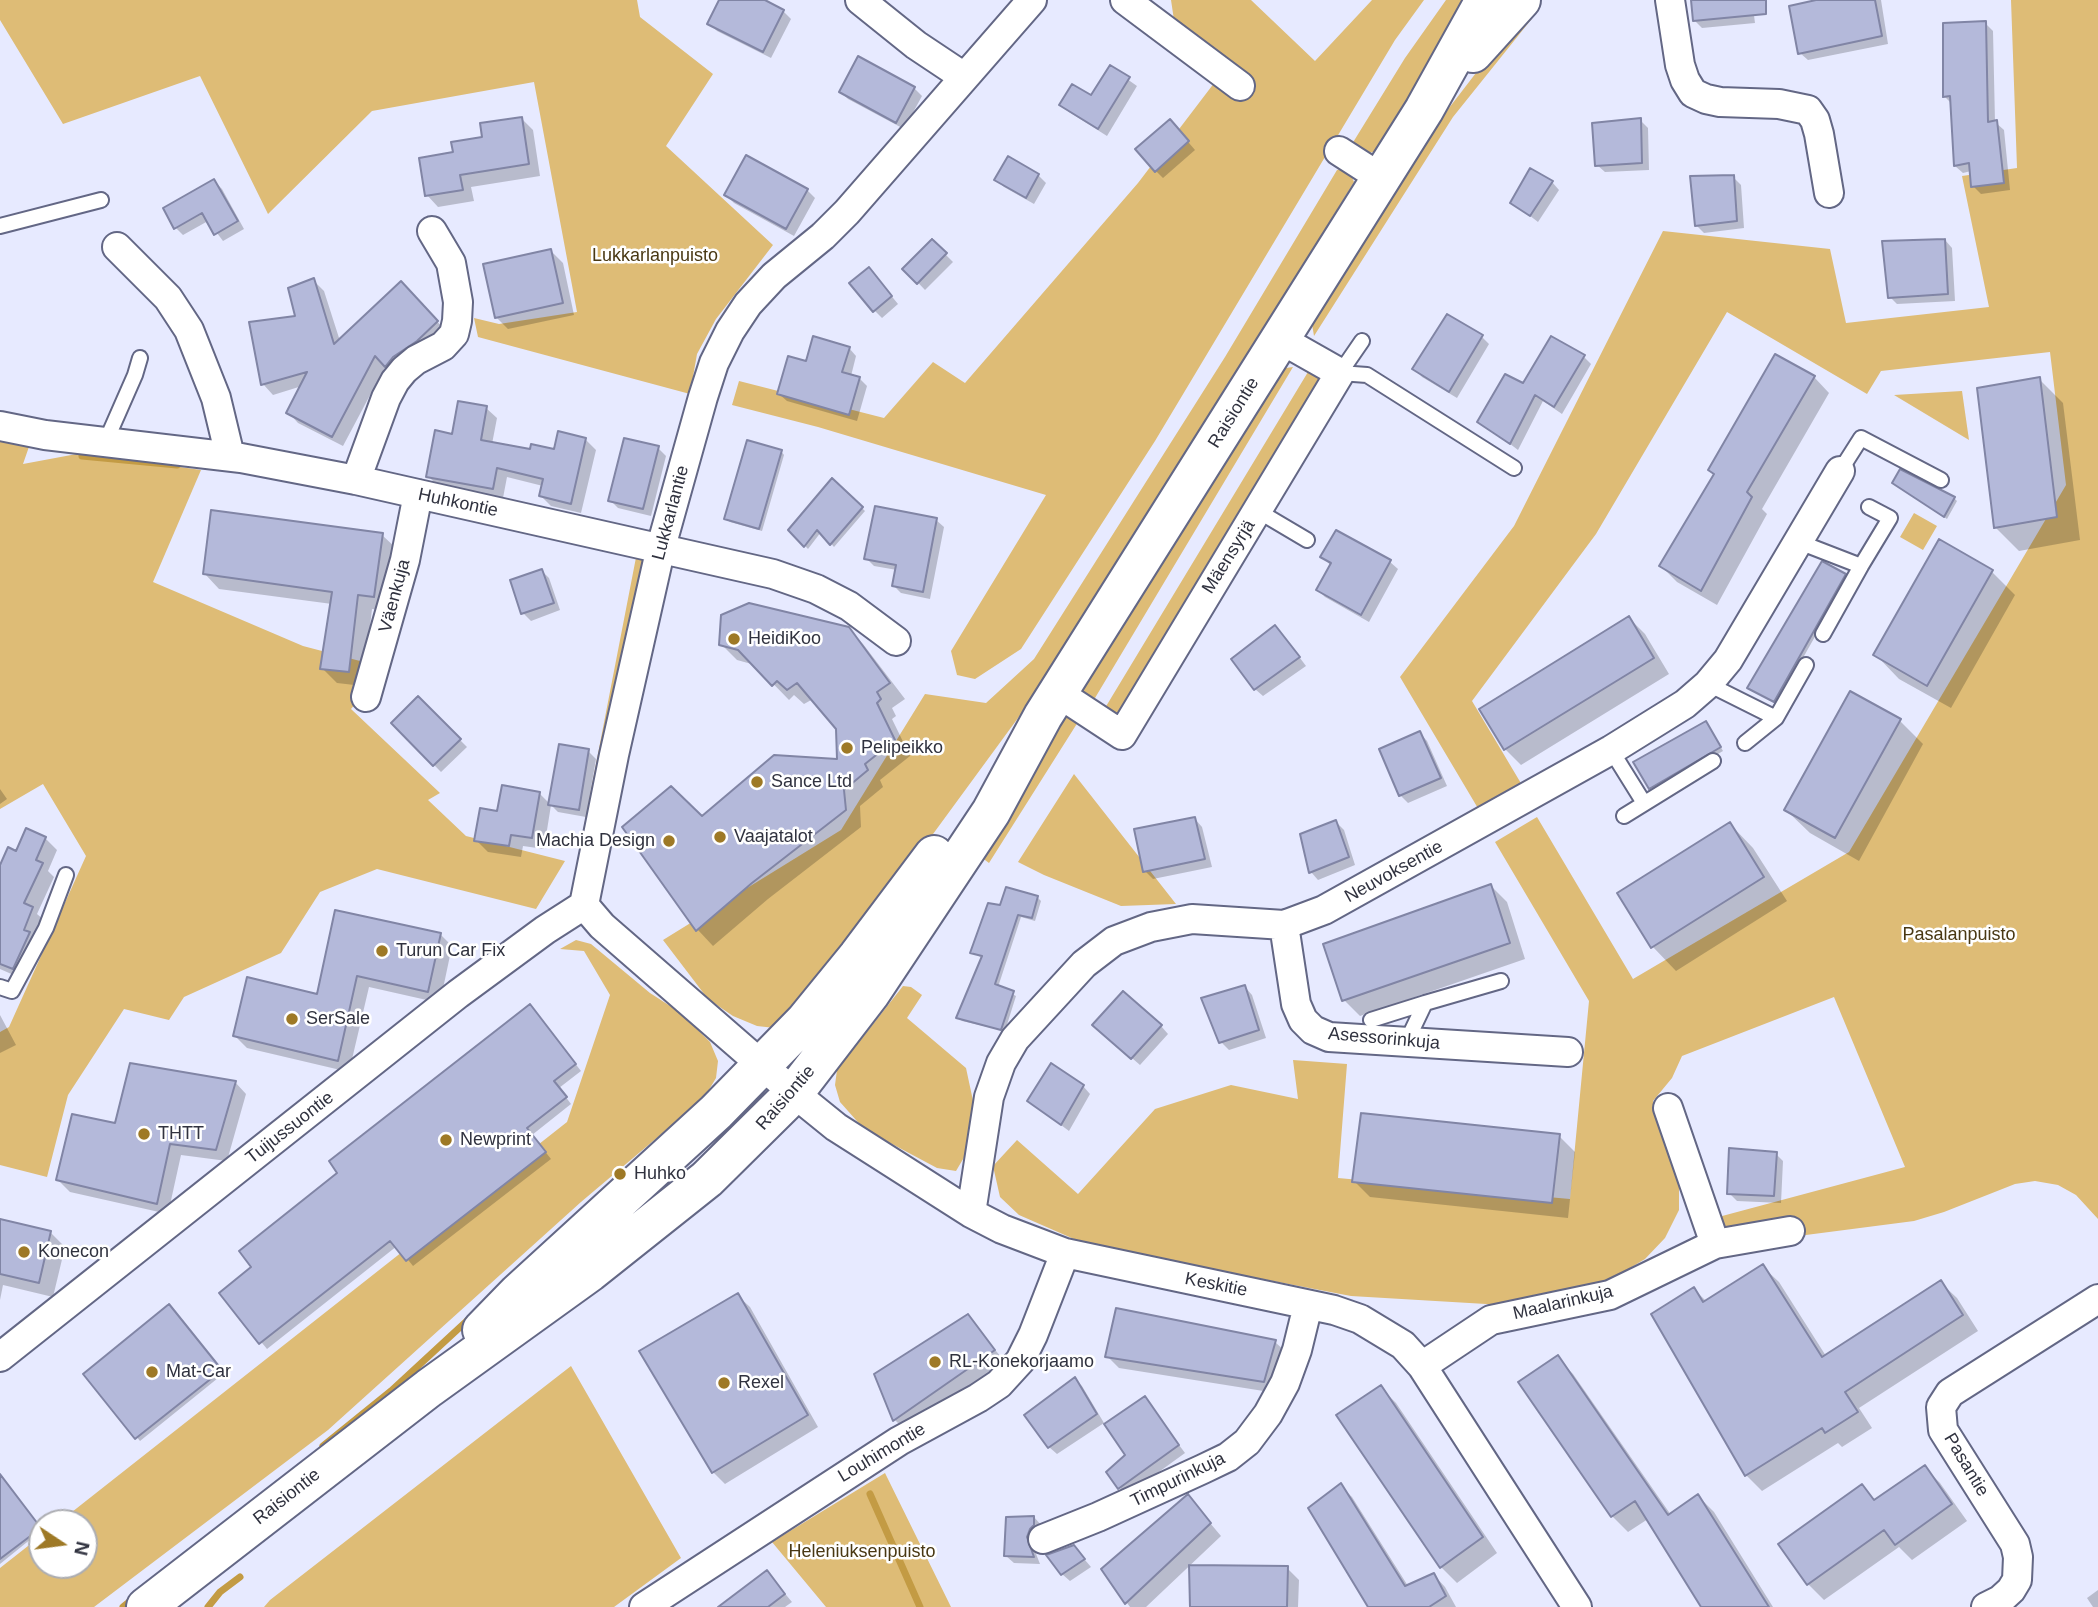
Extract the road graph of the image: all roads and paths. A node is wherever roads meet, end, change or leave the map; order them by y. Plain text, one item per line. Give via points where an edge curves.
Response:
1 (860, 0) edge
2 (1032, 0) edge
3 (1125, 0) edge
4 (1485, 0) edge
5 (1521, 0) edge
6 (1670, 0) edge
7 (964, 77) junction
8 (1240, 86) dead end
9 (1424, 110) junction
10 (1339, 151) dead end
11 (1381, 178) junction
12 (1829, 193) dead end
13 (101, 200) dead end
14 (0, 226) edge
15 (432, 231) dead end
16 (117, 247) dead end
17 (1280, 339) junction
18 (1362, 341) dead end
19 (140, 358) dead end
20 (1340, 373) junction
21 (0, 426) edge
22 (106, 441) junction
23 (230, 456) junction
24 (1514, 468) dead end
25 (1840, 471) joint
26 (356, 480) junction
27 (1941, 480) dead end
28 (418, 494) junction
29 (1869, 507) dead end
30 (1258, 511) junction
31 (1307, 540) dead end
32 (1800, 542) junction
33 (661, 547) junction
34 (1861, 566) junction
35 (1823, 634) dead end
36 (896, 640) dead end
37 (1807, 665) dead end
38 (1708, 684) junction
39 (366, 697) dead end
40 (1051, 704) junction
41 (1776, 718) junction
42 (1745, 743) dead end
43 (1611, 750) junction
44 (1713, 761) dead end
45 (1644, 803) junction
46 (1624, 816) dead end
47 (66, 875) dead end
48 (584, 905) junction
49 (1284, 925) junction
50 (1501, 981) dead end
51 (0, 987) edge
52 (1424, 1003) junction
53 (1371, 1020) dead end
54 (1405, 1042) junction
55 (1568, 1052) dead end
56 (761, 1066) junction
57 (794, 1093) junction
58 (1668, 1108) dead end
59 (971, 1213) junction
60 (1790, 1231) dead end
61 (1715, 1244) junction
62 (1065, 1253) junction
63 (2098, 1300) edge
64 (1308, 1305) junction
65 (0, 1357) edge
66 (1422, 1366) junction
67 (429, 1388) junction
68 (1043, 1539) dead end
69 (1570, 1604) edge
70 (146, 1607) edge
71 (643, 1607) edge
72 (1986, 1607) edge

1 - 7 street
2 - 7 street, Lukkarlantie
3 - 8 street
4 - 9 main road, Raisiontie
5 - 9 main road, Raisiontie
6 - 12 street via 1680,65 1693,93 1720,102 1779,103 1808,110 1819,134
7 - 33 street, Lukkarlantie via 847,212 774,276 730,331 703,397
9 - 11 main road, Raisiontie
10 - 11 street
11 - 17 main road, Raisiontie
13 - 14 lane
15 - 26 street via 451,263 458,302 454,334 395,381
16 - 23 street via 168,298 189,330 216,398
17 - 20 street
17 - 40 main road, Raisiontie
18 - 20 lane
19 - 22 lane
20 - 24 lane via 1367,375
20 - 30 street, Mäensyrjä
21 - 22 street, Huhkontie
22 - 23 street, Huhkontie
23 - 26 street, Huhkontie
25 - 27 lane via 1861,438
25 - 32 street, Neuvoksentie
26 - 28 street, Huhkontie
28 - 33 street, Huhkontie
28 - 39 street, Väenkuja via 405,560
29 - 34 lane via 1890,518
30 - 31 lane
30 - 40 street, Mäensyrjä via 1122,735
32 - 34 lane
32 - 38 street, Neuvoksentie via 1728,660
33 - 36 street, Huhkontie via 816,589
33 - 48 street, Lukkarlantie
34 - 35 lane
37 - 41 lane
38 - 41 lane
38 - 43 street, Neuvoksentie via 1685,704
40 - 56 main road, Raisiontie via 858,956
40 - 57 main road, Raisiontie via 991,812 934,899 870,994
41 - 42 lane
43 - 45 lane
43 - 49 street, Neuvoksentie via 1324,910
44 - 45 lane
45 - 46 lane
47 - 51 lane via 46,928 12,991
48 - 56 street
48 - 65 street, Tuijussuontie via 458,995
49 - 54 street, Asessorinkuja via 1296,1004 1313,1030 1329,1037
49 - 59 street, Neuvoksentie via 1192,919 1114,941 1084,964 1015,1039 1001,1063 989,1097
50 - 52 lane
52 - 53 lane
52 - 54 lane
54 - 55 street, Asessorinkuja
56 - 57 street, Keskitie
56 - 67 main road, Raisiontie via 518,1293
57 - 59 street, Keskitie via 836,1127
57 - 67 main road, Raisiontie via 696,1188 569,1288
58 - 61 street
59 - 62 street, Keskitie via 1002,1230
60 - 61 street, Maalarinkuja
61 - 66 street, Maalarinkuja via 1610,1295 1491,1320
62 - 64 street, Keskitie
62 - 71 street, Louhimontie via 1029,1344 999,1384 899,1441
63 - 72 street, Pasantie via 1950,1393 1941,1407 1943,1430 2015,1545 2017,1580 2000,1600
64 - 66 street, Keskitie via 1360,1319 1402,1345
64 - 68 street, Timpurinkuja via 1285,1383 1247,1442 1203,1469
66 - 69 street, Keskitie
67 - 70 main road, Raisiontie

